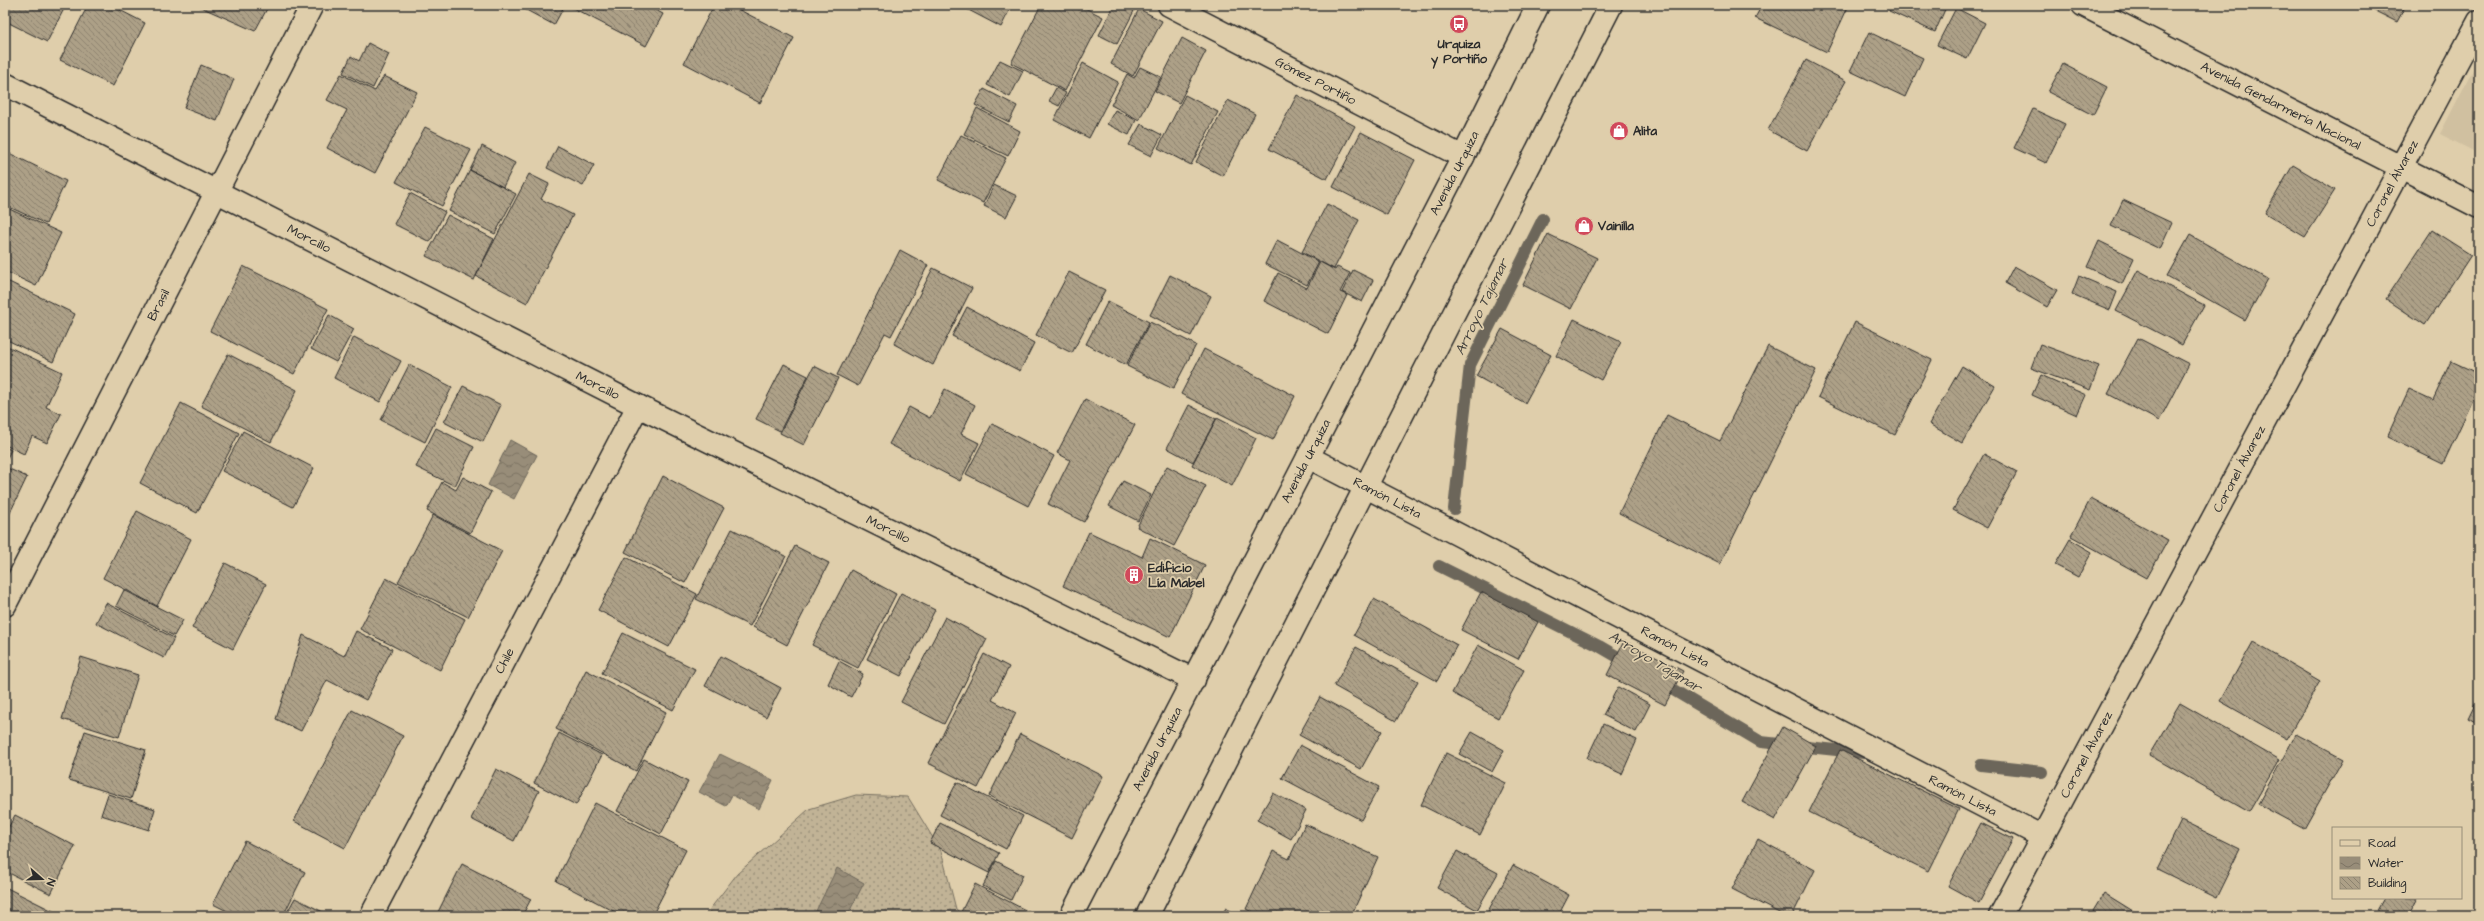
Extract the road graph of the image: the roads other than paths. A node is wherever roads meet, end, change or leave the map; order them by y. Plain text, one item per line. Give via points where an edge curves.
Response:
1 (312, 5) edge
2 (1168, 5) edge
3 (1538, 5) edge
4 (1611, 5) edge
5 (2083, 5) edge
6 (2479, 22) edge
7 (5, 84) edge
8 (1463, 157) junction
9 (2402, 168) junction
10 (215, 193) junction
11 (2479, 207) edge
12 (638, 406) junction
13 (1308, 457) junction
14 (1366, 487) junction
15 (5, 605) edge
16 (1194, 680) junction
17 (2041, 836) junction
18 (371, 916) edge
19 (1071, 916) edge
20 (1147, 916) edge
21 (2000, 916) edge

1 - 10 street, Brasil
2 - 8 street, Gómez Portiño
3 - 8 street, Avenida Urquiza
4 - 14 street
5 - 9 street, Avenida Gendarmería Nacional
6 - 9 street, Coronel Álvarez
7 - 10 street, Morcillo
8 - 13 street, Avenida Urquiza
9 - 11 street, Avenida Gendarmería Nacional
9 - 17 street, Coronel Álvarez
10 - 12 street, Morcillo
10 - 15 street, Brasil
12 - 16 street, Morcillo
12 - 18 street, Chile
13 - 14 street, Ramón Lista
13 - 16 street, Avenida Urquiza
14 - 17 street, Ramón Lista
14 - 20 street
16 - 19 street, Avenida Urquiza
17 - 21 street, Coronel Álvarez

